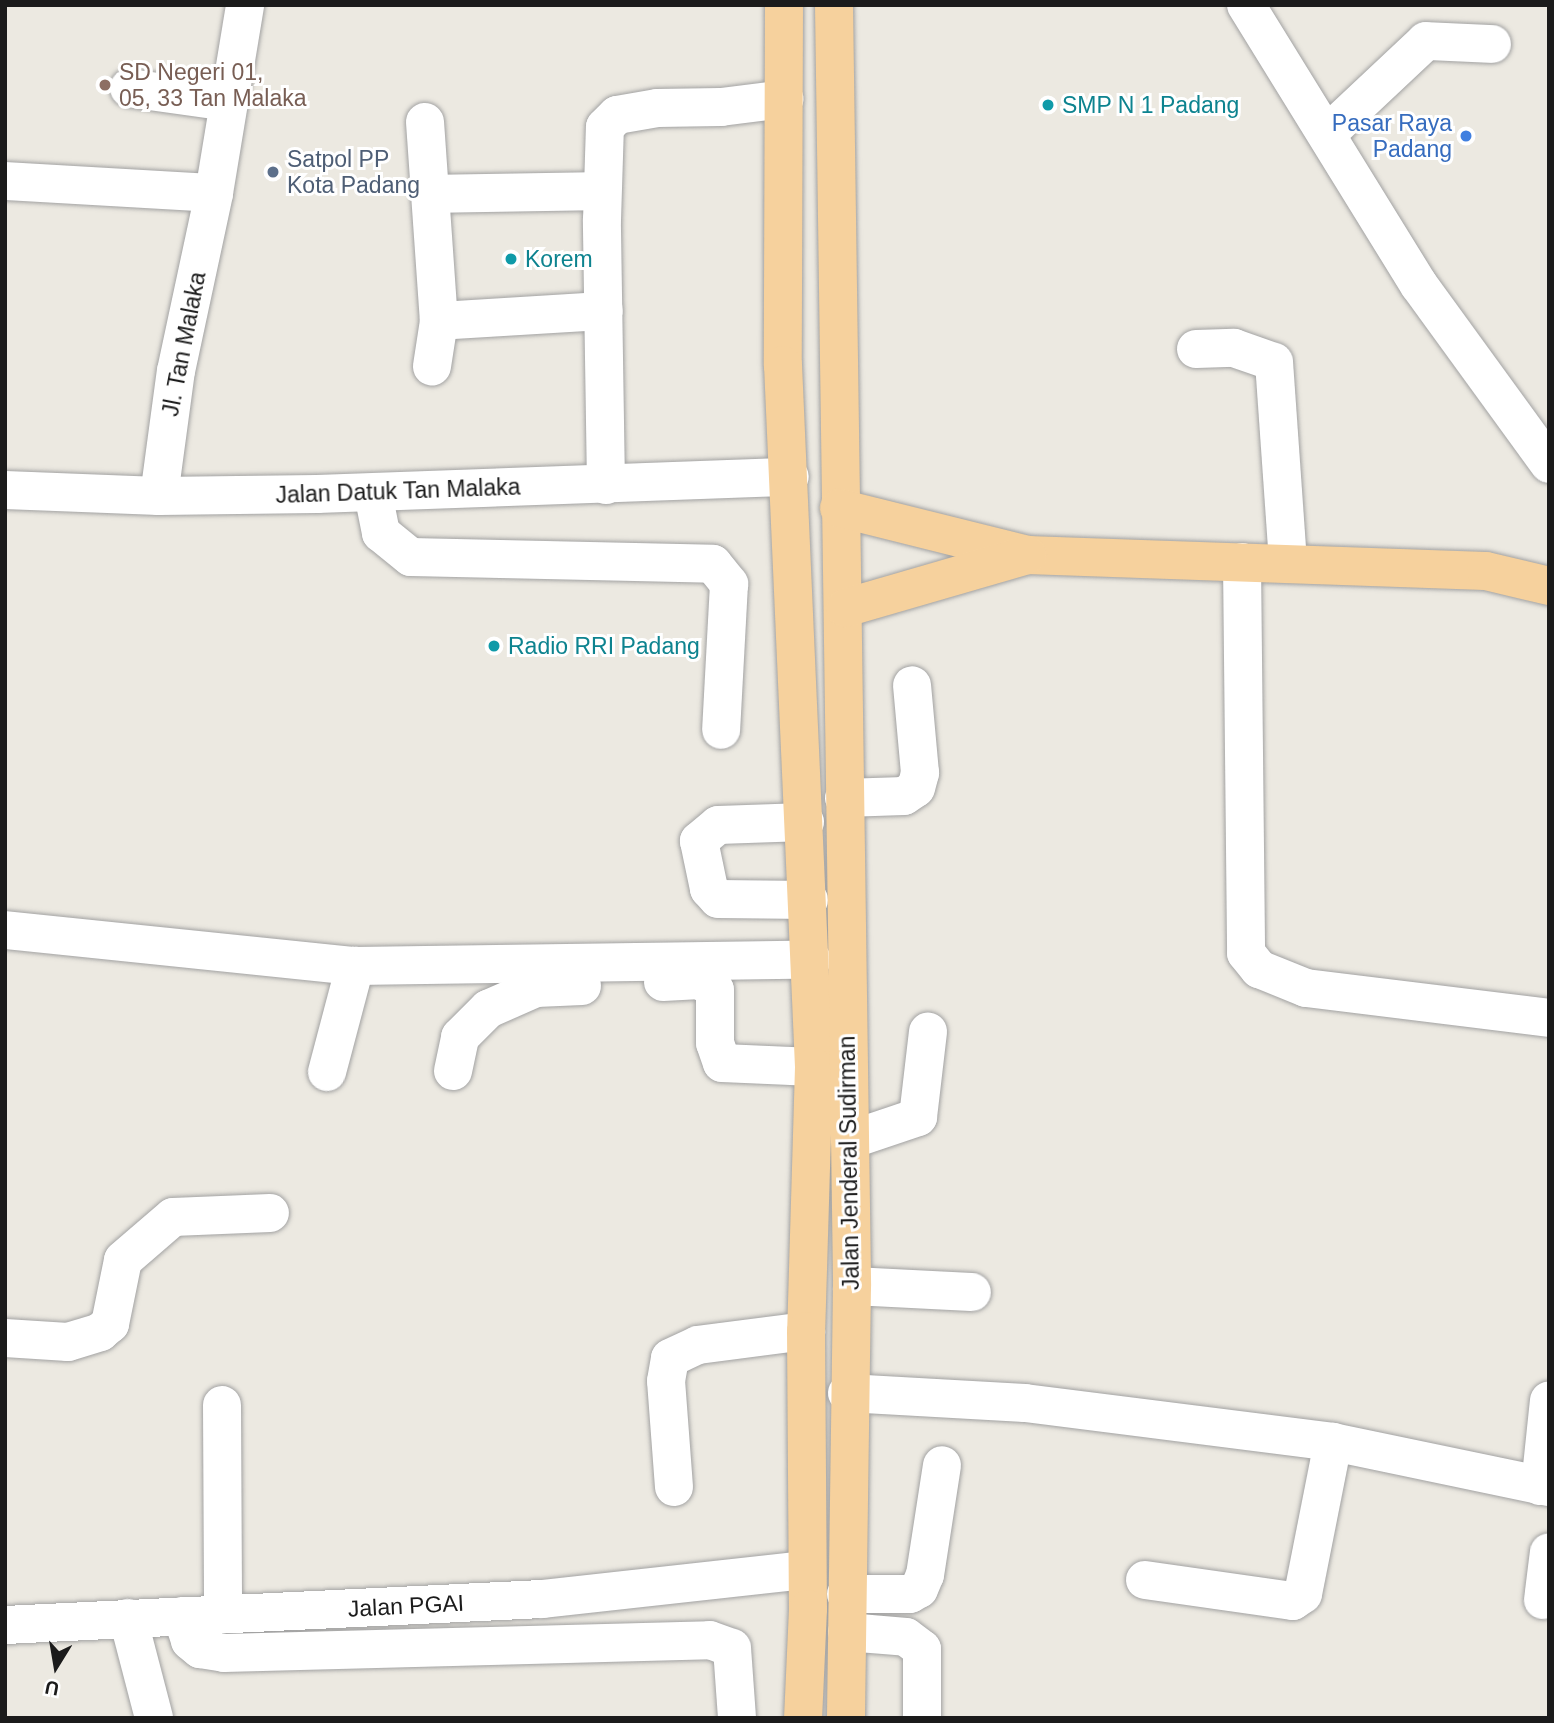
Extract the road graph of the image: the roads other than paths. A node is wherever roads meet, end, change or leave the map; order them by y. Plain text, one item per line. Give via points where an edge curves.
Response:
1 (245, 5) edge
2 (784, 5) edge
3 (834, 5) edge
4 (1246, 5) edge
5 (1492, 44) dead end
6 (129, 89) dead end
7 (784, 99) junction
8 (229, 102) junction
9 (425, 122) dead end
10 (1328, 133) junction
11 (5, 181) edge
12 (602, 191) junction
13 (214, 193) junction
14 (430, 194) junction
15 (604, 311) junction
16 (439, 321) junction
17 (1196, 349) dead end
18 (432, 366) dead end
19 (1549, 464) edge
20 (790, 477) junction
21 (606, 485) junction
22 (5, 490) edge
23 (373, 493) junction
24 (159, 496) junction
25 (839, 508) junction
26 (1027, 555) junction
27 (1242, 562) junction
28 (1288, 563) junction
29 (1549, 586) edge
30 (845, 608) junction
31 (912, 685) dead end
32 (721, 730) dead end
33 (844, 798) junction
34 (805, 822) junction
35 (809, 900) junction
36 (5, 930) edge
37 (812, 960) junction
38 (352, 977) junction
39 (247, 980) dead end
40 (1549, 1018) edge
41 (928, 1032) dead end
42 (814, 1067) junction
43 (453, 1071) dead end
44 (327, 1072) dead end
45 (850, 1140) junction
46 (270, 1213) dead end
47 (852, 1286) junction
48 (972, 1292) dead end
49 (806, 1331) junction
50 (5, 1338) edge
51 (847, 1393) junction
52 (1549, 1400) edge
53 (222, 1405) dead end
54 (1333, 1442) junction
55 (942, 1465) dead end
56 (674, 1487) dead end
57 (1544, 1487) edge
58 (1549, 1552) edge
59 (805, 1570) junction
60 (1145, 1580) dead end
61 (846, 1594) junction
62 (1543, 1600) dead end
63 (223, 1614) junction
64 (182, 1616) junction
65 (128, 1619) junction
66 (5, 1625) edge
67 (847, 1632) junction
68 (154, 1718) edge
69 (737, 1718) edge
70 (803, 1718) edge
71 (846, 1718) edge
72 (922, 1718) edge

1 - 8 street, Jl. Tan Malaka
2 - 7 main road
3 - 25 main road, Jalan Jenderal Sudirman
4 - 10 street
5 - 10 street via 1426,41
6 - 8 street
7 - 12 street via 617,115 606,127
7 - 20 main road via 783,365
8 - 13 street, Jl. Tan Malaka
9 - 14 street
10 - 19 street via 1419,285
11 - 13 street
12 - 14 street
12 - 15 street
13 - 24 street, Jl. Tan Malaka via 176,371
14 - 16 street
15 - 16 street
15 - 21 street
16 - 18 street
17 - 28 street via 1234,348 1275,362
20 - 21 street, Jalan Datuk Tan Malaka
20 - 34 main road
21 - 23 street, Jalan Datuk Tan Malaka
22 - 24 street, Jalan Datuk Tan Malaka
23 - 24 street, Jalan Datuk Tan Malaka
23 - 32 street via 381,533 411,557 713,564 729,583
25 - 26 main road
25 - 30 main road, Jalan Jenderal Sudirman
26 - 27 main road
26 - 30 main road
27 - 28 main road
27 - 40 street via 1246,953 1259,969 1306,988
28 - 29 main road via 1486,571
30 - 33 main road, Jalan Jenderal Sudirman
31 - 33 street via 920,773 916,788 904,796
33 - 45 main road, Jalan Jenderal Sudirman
34 - 35 main road
34 - 35 street via 718,825 699,841 709,889 718,899
35 - 37 main road
36 - 38 street
37 - 38 street
37 - 42 main road
38 - 39 street
38 - 44 street
41 - 45 street via 918,1117
42 - 43 street via 722,1063 715,1043 715,990 699,980 536,988 488,1009 460,1037
42 - 49 main road
45 - 47 main road, Jalan Jenderal Sudirman
46 - 50 street via 173,1217 123,1260 110,1324 100,1332 68,1342
47 - 48 street
47 - 51 main road, Jalan Jenderal Sudirman
49 - 56 street via 698,1345 670,1358 666,1381
49 - 59 main road
51 - 54 street via 1025,1403
51 - 61 main road, Jalan Jenderal Sudirman
52 - 57 street
53 - 63 street
54 - 57 street
54 - 60 street via 1303,1594 1293,1601
55 - 61 street via 919,1589 910,1594
58 - 62 street
59 - 63 street, Jalan PGAI via 542,1600
59 - 70 main road via 808,1609
61 - 67 main road, Jalan Jenderal Sudirman
63 - 64 street, Jalan PGAI
64 - 65 street, Jalan PGAI
64 - 69 street via 190,1641 225,1653 710,1640 732,1648
65 - 66 street, Jalan PGAI
65 - 68 street
67 - 71 main road, Jalan Jenderal Sudirman
67 - 72 street via 906,1637 922,1649

